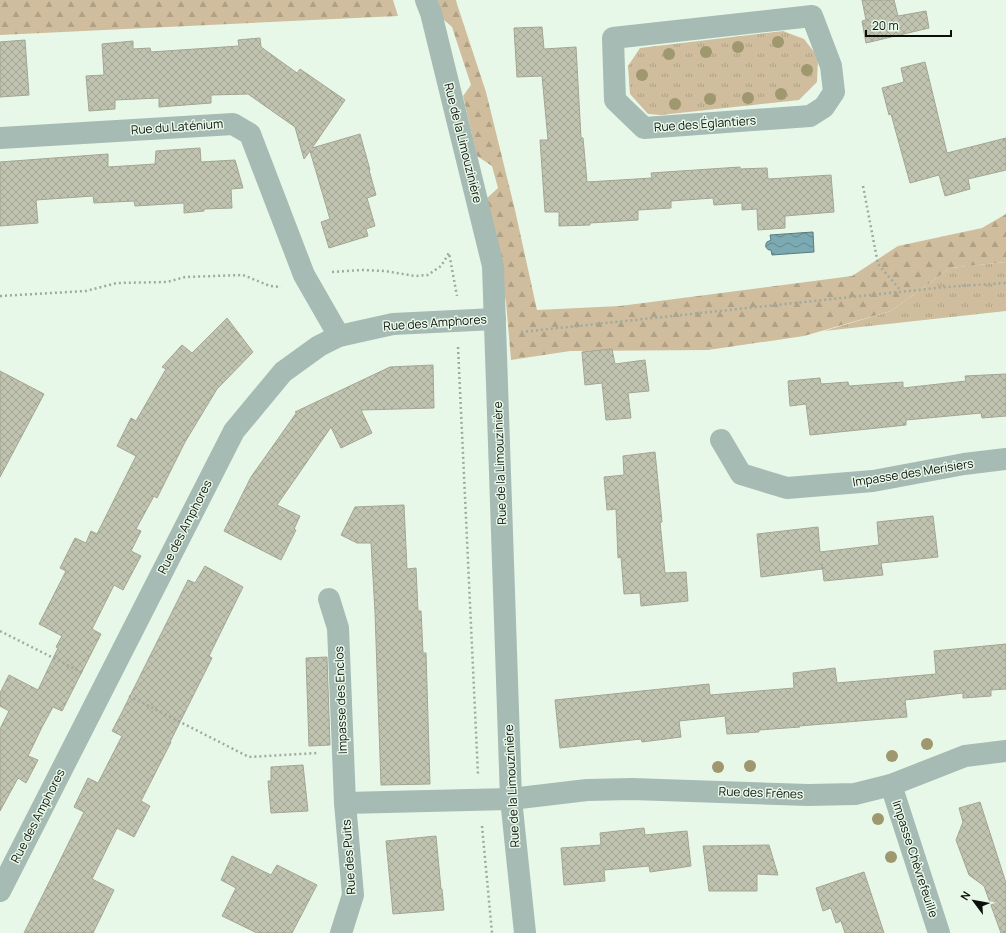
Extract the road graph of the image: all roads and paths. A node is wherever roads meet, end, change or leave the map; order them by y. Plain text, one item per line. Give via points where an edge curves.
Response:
1 (426, 0) edge
2 (811, 8) edge
3 (0, 138) edge
4 (863, 186) dead end
5 (307, 280) junction
6 (1006, 282) edge
7 (901, 292) junction
8 (0, 296) edge
9 (457, 321) junction
10 (496, 325) junction
11 (339, 336) junction
12 (721, 440) dead end
13 (1006, 459) edge
14 (329, 599) dead end
15 (0, 631) edge
16 (105, 685) junction
17 (343, 751) junction
18 (1006, 751) edge
19 (891, 785) junction
20 (511, 799) junction
21 (479, 800) junction
22 (345, 803) junction
23 (0, 891) edge
24 (341, 933) edge
25 (492, 933) edge
26 (525, 933) edge
27 (939, 933) edge

1 - 10 street, Rue de la Limouzinière via 493,266
2 - 2 street, Rue des Églantiers via 831,66 834,92 824,107 810,116 644,128 615,100 613,38
3 - 5 street, Rue du Laténium via 233,124 250,134
4 - 7 path via 878,264
5 - 8 path via 284,287 270,286 243,275 185,277 167,282 117,283 86,291
5 - 9 path via 333,272 361,270 428,275 441,266 449,253 458,300
5 - 11 street, Rue du Laténium
6 - 7 path
7 - 10 path via 526,332
9 - 10 street, Rue des Amphores
9 - 11 street, Rue des Amphores via 393,324
9 - 21 path
10 - 20 street, Rue de la Limouzinière
11 - 16 street, Rue des Amphores via 319,346 283,372 234,431
12 - 13 street, Impasse des Merisiers via 741,474 787,488 873,481
14 - 17 street, Impasse des Enclos via 338,628
15 - 16 path
16 - 17 path via 249,757
16 - 23 street, Rue des Amphores
17 - 22 street, Impasse des Enclos
18 - 19 street, Rue des Frênes via 965,756
19 - 20 street, Rue des Frênes via 855,794 808,795 632,789 587,790
19 - 27 street, Impasse Chèvrefeuille
20 - 21 street, Rue des Frênes
20 - 26 street, Rue de la Limouzinière
21 - 22 street, Rue des Frênes
21 - 25 path
22 - 24 street, Rue des Puits via 353,895

